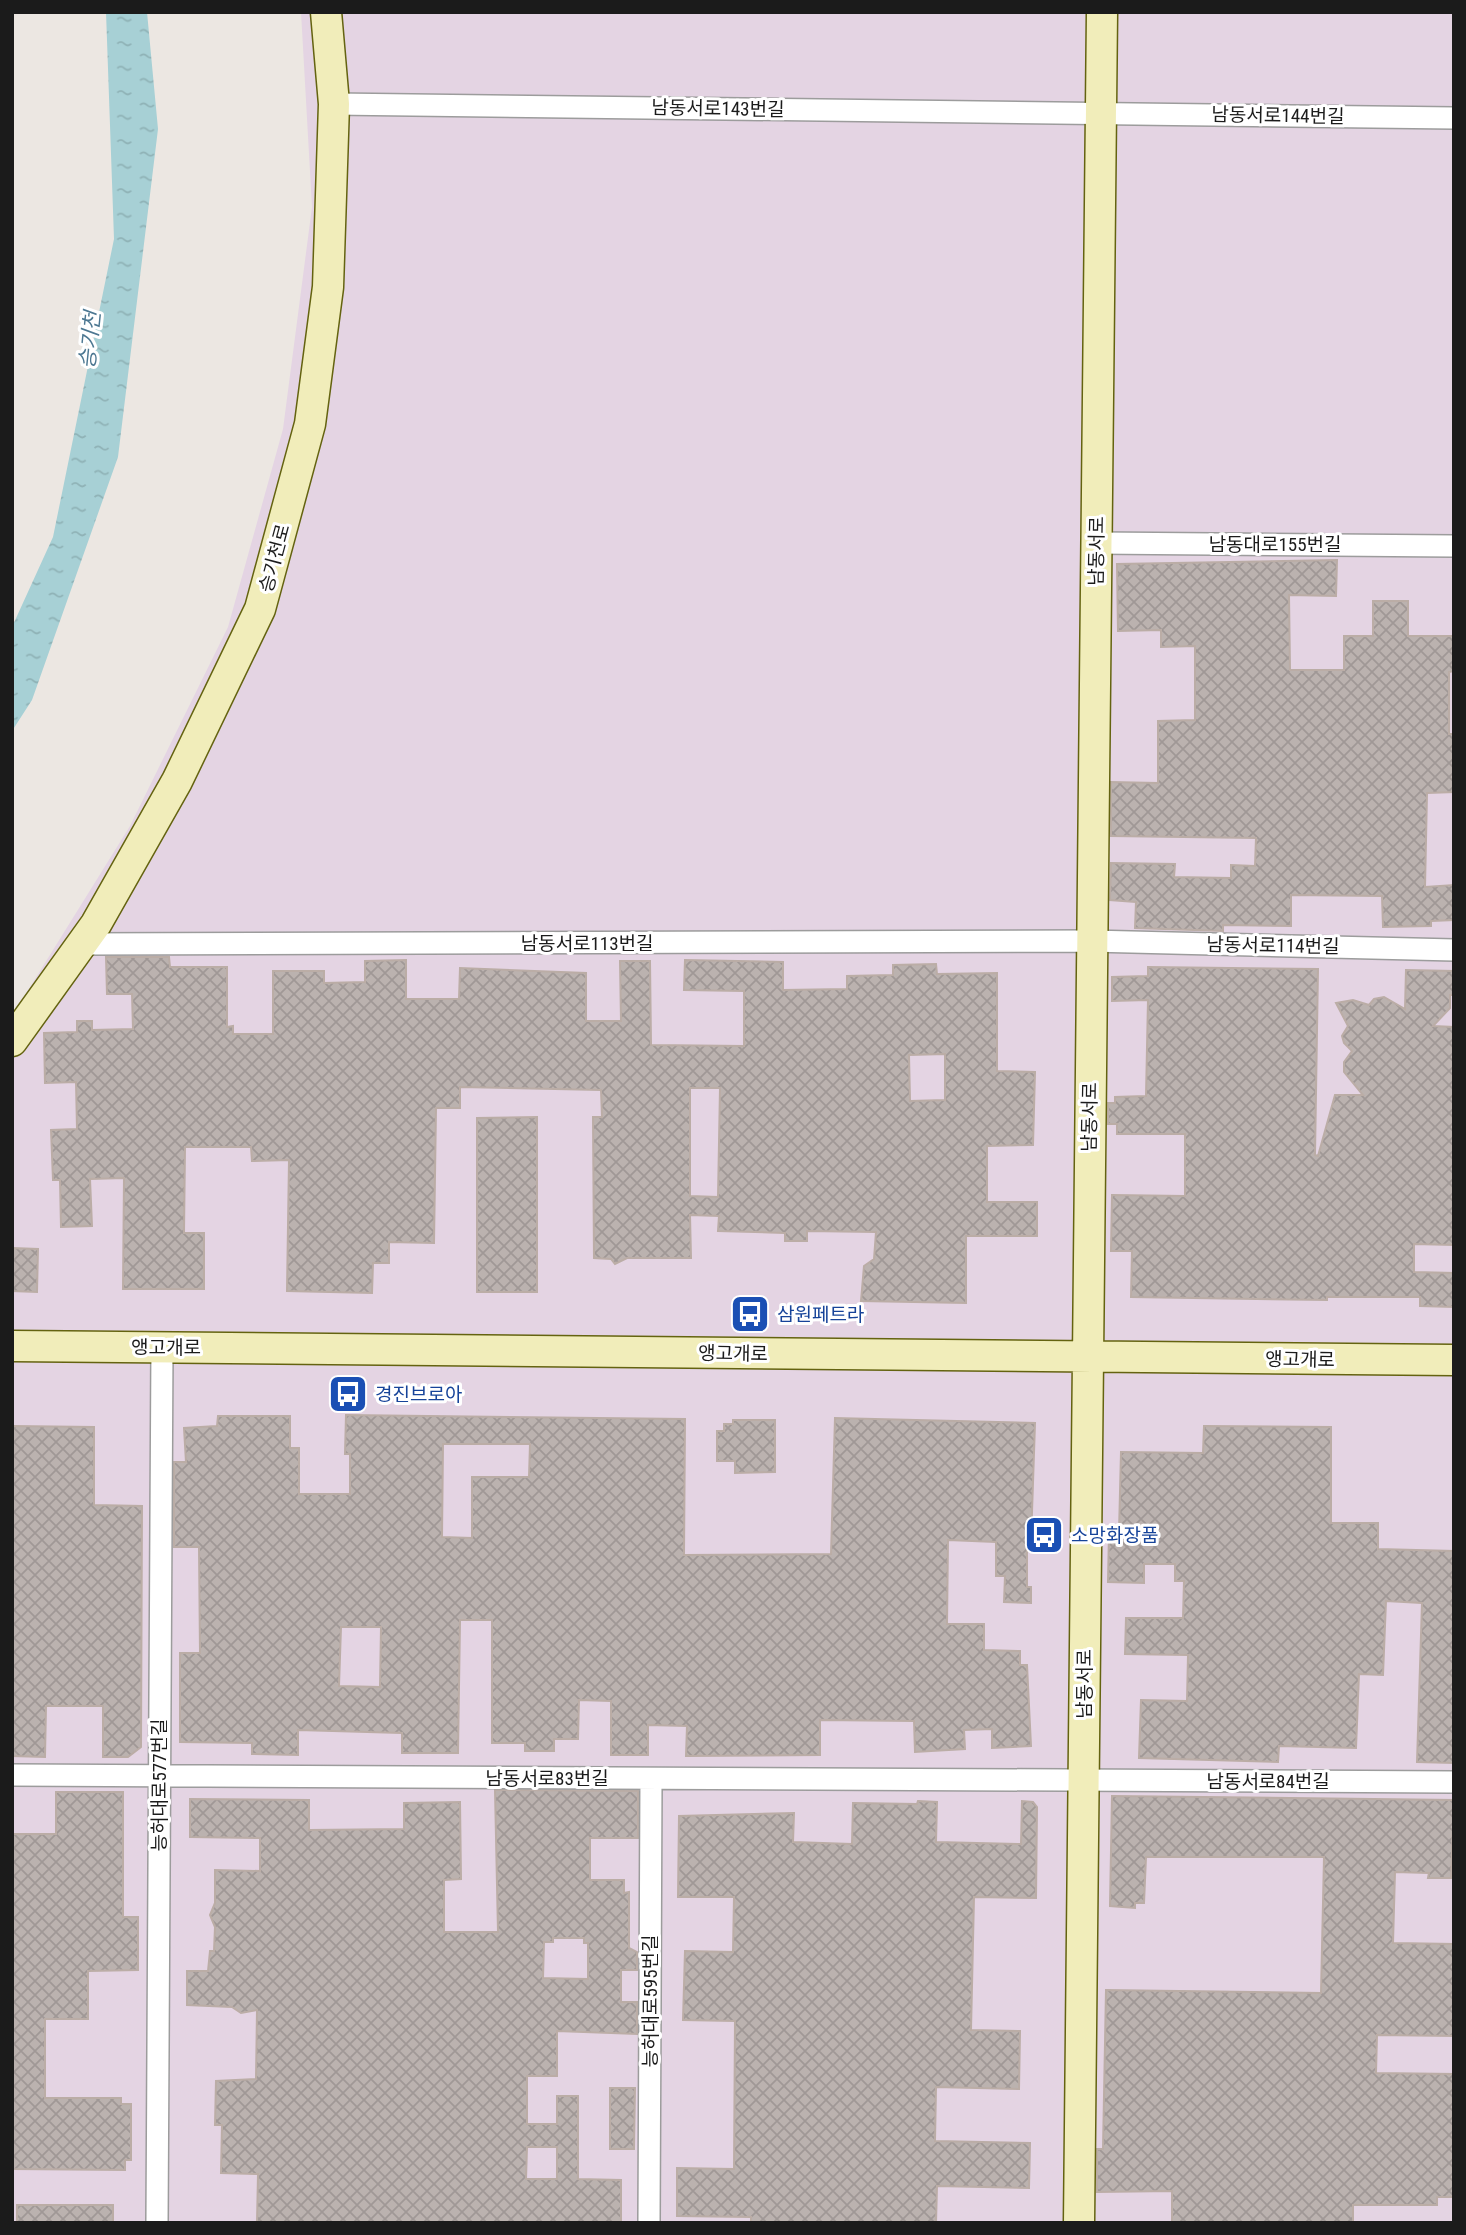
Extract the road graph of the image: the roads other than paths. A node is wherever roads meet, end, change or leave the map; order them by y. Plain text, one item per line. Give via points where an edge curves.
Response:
1 (326, 12) edge
2 (1102, 12) edge
3 (334, 104) junction
4 (1101, 112) junction
5 (1454, 118) edge
6 (1096, 543) junction
7 (1454, 546) edge
8 (1091, 941) junction
9 (82, 944) junction
10 (1454, 950) edge
11 (12, 1041) edge
12 (12, 1346) edge
13 (162, 1347) junction
14 (1086, 1357) junction
15 (1454, 1360) edge
16 (12, 1775) edge
17 (159, 1777) junction
18 (651, 1779) junction
19 (1083, 1780) junction
20 (1454, 1782) edge
21 (157, 2223) edge
22 (649, 2223) edge
23 (1079, 2223) edge

1 - 3 street, 승기천로
2 - 4 street, 남동서로
3 - 4 street, 남동서로143번길
3 - 9 street, 승기천로 via 328,287 310,424 260,609 177,781
4 - 5 street, 남동서로144번길
4 - 6 street, 남동서로
6 - 7 street, 남동대로155번길
6 - 8 street, 남동서로
8 - 9 street, 남동서로113번길
8 - 10 street, 남동서로114번길
8 - 14 street, 남동서로
9 - 11 street, 승기천로
12 - 13 street, 앵고개로
13 - 14 street, 앵고개로
13 - 17 street, 능허대로577번길
14 - 15 street, 앵고개로
14 - 19 street, 남동서로
16 - 17 street, 남동서로83번길
17 - 18 street, 남동서로83번길
17 - 21 street, 능허대로577번길
18 - 19 street, 남동서로83번길
18 - 22 street, 능허대로595번길
19 - 20 street, 남동서로84번길
19 - 23 street, 남동서로

